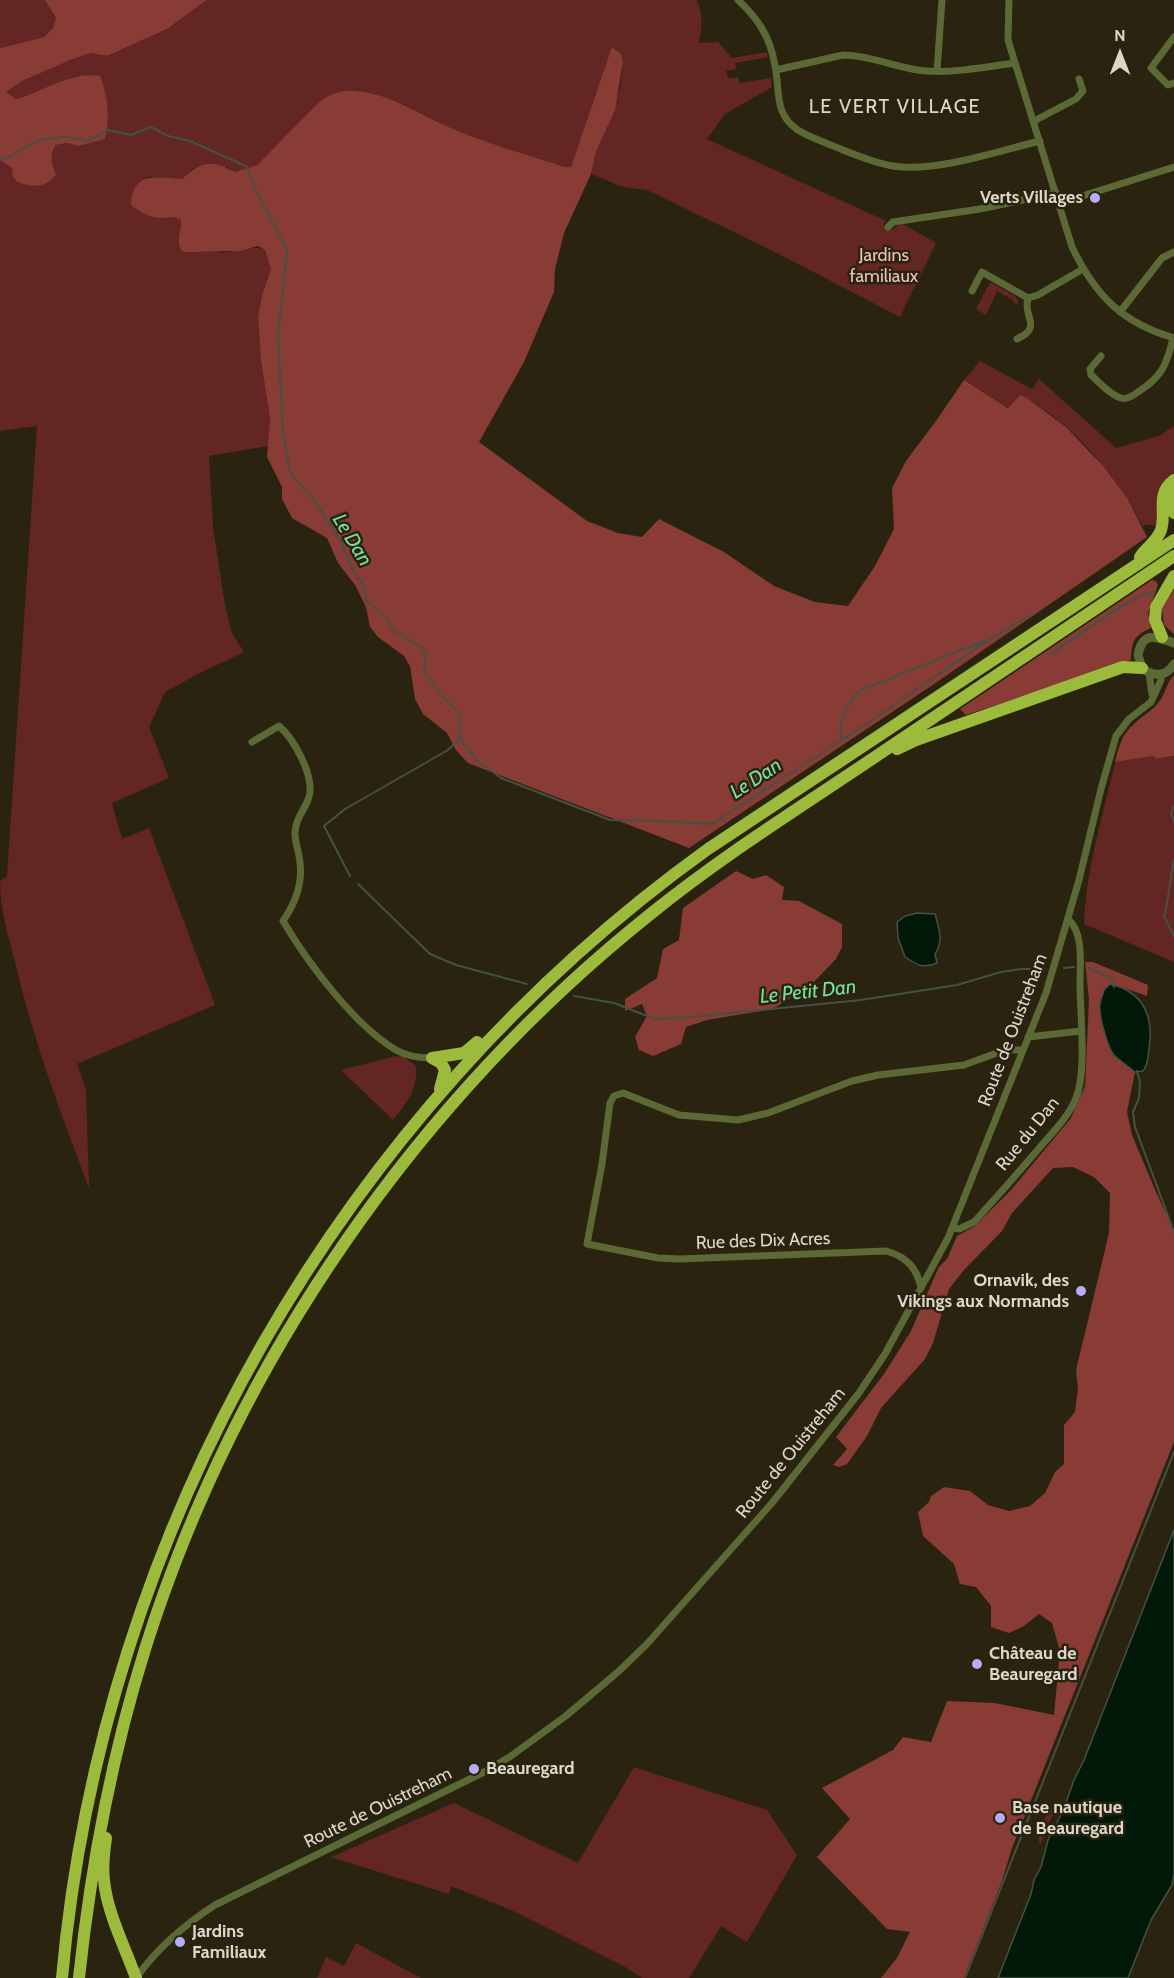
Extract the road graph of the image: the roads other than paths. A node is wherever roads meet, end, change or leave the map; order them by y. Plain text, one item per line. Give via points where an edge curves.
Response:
1 (738, 0) edge
2 (942, 0) edge
3 (1009, 0) edge
4 (1174, 37) edge
5 (1015, 63) junction
6 (776, 70) junction
7 (937, 71) junction
8 (1079, 79) dead end
9 (1174, 83) edge
10 (1034, 121) junction
11 (1040, 141) junction
12 (1174, 167) edge
13 (1056, 193) junction
14 (1060, 203) junction
15 (888, 227) dead end
16 (1172, 253) edge
17 (1083, 269) junction
18 (972, 291) dead end
19 (1028, 298) junction
20 (1120, 312) junction
21 (1173, 338) edge
22 (1017, 339) dead end
23 (1101, 356) dead end
24 (1174, 480) edge
25 (1174, 491) edge
26 (1174, 513) edge
27 (1174, 540) edge
28 (1174, 556) edge
29 (1135, 566) junction
30 (1174, 576) edge
31 (1170, 642) edge
32 (1174, 664) edge
33 (1145, 671) junction
34 (1161, 674) junction
35 (1153, 695) junction
36 (252, 742) dead end
37 (866, 763) junction
38 (1068, 919) junction
39 (1081, 1031) junction
40 (1028, 1037) junction
41 (491, 1038) junction
42 (1023, 1050) junction
43 (432, 1058) junction
44 (439, 1094) junction
45 (952, 1228) junction
46 (921, 1287) junction
47 (105, 1807) junction
48 (62, 1978) edge
49 (79, 1978) edge
50 (136, 1978) edge

1 - 6 street via 764,29
2 - 7 street
3 - 5 street via 1008,40
4 - 9 street via 1150,68 1168,85
5 - 7 street
5 - 10 street
6 - 7 street via 852,55 893,66
6 - 11 street via 781,109 793,128 874,162 923,168
8 - 10 street via 1083,91 1076,99
10 - 11 street
11 - 13 street
12 - 14 street
13 - 14 street
13 - 15 street via 893,222
14 - 17 street via 1072,248
16 - 20 street via 1162,258
17 - 19 street
17 - 20 street via 1101,295
18 - 19 street via 982,272
19 - 22 street via 1031,327 1028,334
20 - 21 street via 1145,328
21 - 23 street via 1163,370 1126,399 1091,375 1090,369
24 - 29 highway via 1163,494 1160,532
25 - 26 highway via 1170,501
27 - 29 highway
28 - 37 highway
29 - 41 highway via 681,869 588,944
30 - 31 highway via 1156,607 1155,620
31 - 33 street via 1154,637 1140,647 1138,659
32 - 34 street
33 - 34 street
33 - 35 street
33 - 37 highway via 1123,667 916,740
34 - 35 street, Route de Ouistreham
35 - 38 street, Route de Ouistreham via 1151,702 1124,724 1112,745
36 - 43 street via 279,726 289,734 307,772 309,798 298,817 295,836 300,887 283,921 345,1006 374,1035 398,1051
37 - 47 highway via 695,879 576,977 459,1096 365,1214 277,1351 200,1504 146,1646
38 - 39 street, Rue du Dan via 1078,936
38 - 40 street, Route de Ouistreham
39 - 40 street
39 - 45 street, Rue du Dan via 1080,1072 1071,1106 974,1222
40 - 42 street, Route de Ouistreham
41 - 43 highway via 460,1054
41 - 44 highway
42 - 45 street, Route de Ouistreham
42 - 46 street, Rue des Dix Acres via 1005,1050 964,1065 878,1075 738,1120 679,1115 623,1093 614,1096 610,1103 587,1244 679,1259 886,1251 909,1262
43 - 44 highway via 445,1070
44 - 48 highway via 364,1189 289,1299 232,1399 174,1524 123,1665 102,1742 80,1847
45 - 46 street, Route de Ouistreham
46 - 50 street, Route de Ouistreham via 885,1354 822,1441 772,1503 619,1671 567,1715 488,1770 215,1905 168,1940
47 - 49 highway
47 - 50 highway via 108,1821 104,1883

